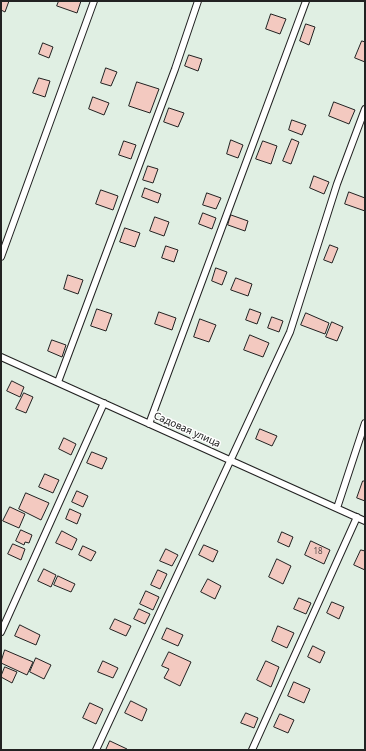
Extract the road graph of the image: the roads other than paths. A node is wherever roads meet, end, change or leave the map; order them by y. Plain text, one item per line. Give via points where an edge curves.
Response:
1 (94, 1) edge
2 (198, 1) edge
3 (306, 1) edge
4 (365, 109) edge
5 (1, 257) edge
6 (1, 356) edge
7 (58, 382) junction
8 (104, 403) junction
9 (365, 423) edge
10 (149, 424) junction
11 (230, 460) junction
12 (338, 508) junction
13 (357, 517) junction
14 (365, 521) edge
15 (1, 632) edge
16 (96, 750) edge
17 (252, 750) edge

1 - 5 lane
2 - 7 lane
3 - 10 lane
4 - 11 lane via 337,184 290,332
6 - 7 lane, Садовая улица
7 - 8 lane, Садовая улица
8 - 10 lane, Садовая улица
8 - 15 lane
9 - 12 lane
10 - 11 lane, Садовая улица
11 - 12 lane, Садовая улица
11 - 16 lane
12 - 13 lane, Садовая улица
13 - 14 lane, Садовая улица
13 - 17 lane

